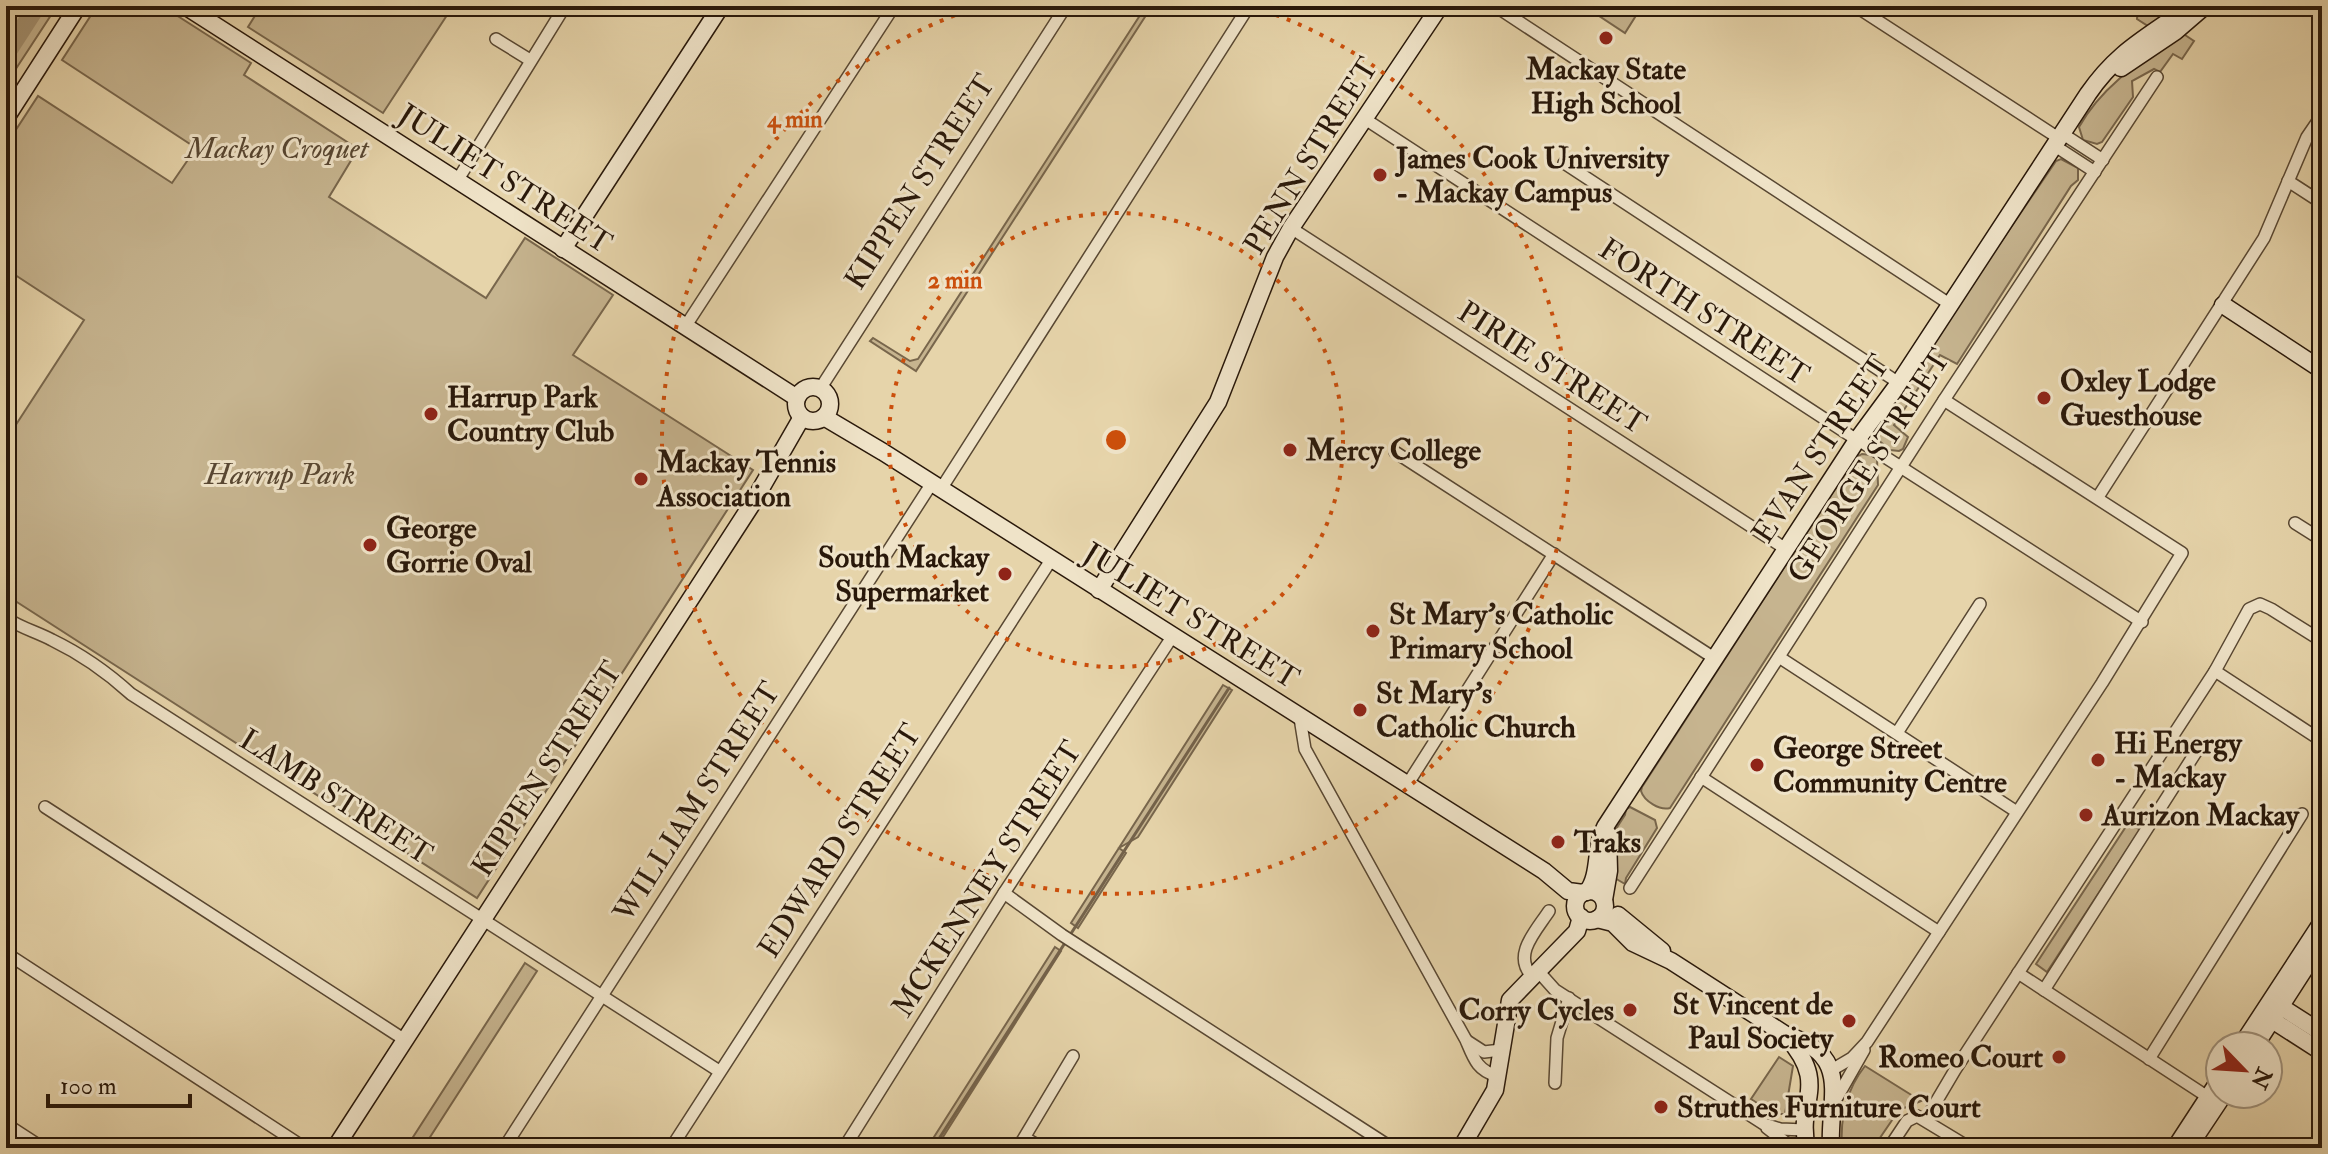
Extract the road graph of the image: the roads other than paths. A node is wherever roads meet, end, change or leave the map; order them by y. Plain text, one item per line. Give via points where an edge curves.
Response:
1 (78, 6) edge
2 (185, 6) edge
3 (565, 6) edge
4 (721, 6) edge
5 (894, 6) edge
6 (1066, 6) edge
7 (1249, 6) edge
8 (1440, 6) edge
9 (1495, 6) edge
10 (1855, 6) edge
11 (2190, 6) edge
12 (2205, 6) edge
13 (496, 39) dead end
14 (2141, 46) junction
15 (530, 60) junction
16 (2157, 77) dead end
17 (2322, 115) edge
18 (6, 118) edge
19 (1365, 119) junction
20 (2060, 139) junction
21 (2103, 160) junction
22 (1564, 163) dead end
23 (2095, 172) junction
24 (457, 181) junction
25 (2288, 181) junction
26 (2322, 203) edge
27 (1291, 228) junction
28 (563, 249) junction
29 (1951, 305) junction
30 (2223, 305) junction
31 (685, 327) junction
32 (2322, 370) edge
33 (1899, 383) junction
34 (820, 389) junction
35 (797, 398) junction
36 (1944, 400) junction
37 (802, 417) junction
38 (824, 417) junction
39 (1857, 439) junction
40 (1395, 452) dead end
41 (1901, 467) junction
42 (936, 486) junction
43 (2098, 497) junction
44 (2295, 523) dead end
45 (2322, 540) edge
46 (1786, 549) junction
47 (1554, 554) junction
48 (1051, 560) junction
49 (1099, 590) junction
50 (1980, 604) dead end
51 (6, 618) edge
52 (2142, 622) junction
53 (1172, 637) junction
54 (2322, 641) edge
55 (1779, 657) junction
56 (1714, 658) junction
57 (2215, 671) junction
58 (1300, 718) junction
59 (1323, 732) junction
60 (1897, 733) junction
61 (2322, 741) edge
62 (2196, 752) dead end
63 (1311, 760) junction
64 (1701, 777) junction
65 (1407, 785) junction
66 (45, 807) dead end
67 (2017, 812) junction
68 (2302, 814) dead end
69 (1612, 817) junction
70 (1528, 863) junction
71 (1630, 888) dead end
72 (1585, 892) junction
73 (1004, 893) junction
74 (1604, 900) junction
75 (1549, 911) dead end
76 (1588, 918) junction
77 (483, 920) junction
78 (2322, 922) edge
79 (1939, 932) junction
80 (2322, 942) edge
81 (6, 953) edge
82 (1671, 961) junction
83 (1540, 969) junction
84 (2018, 973) junction
85 (2044, 990) junction
86 (601, 996) junction
87 (1566, 996) junction
88 (2272, 1010) junction
89 (2295, 1025) junction
90 (2255, 1030) edge
91 (2263, 1030) edge
92 (2322, 1033) edge
93 (1786, 1035) junction
94 (405, 1040) junction
95 (1466, 1040) junction
96 (1867, 1042) junction
97 (1501, 1050) junction
98 (2322, 1052) edge
99 (1073, 1056) dead end
100 (2149, 1059) junction
101 (719, 1071) junction
102 (1830, 1071) junction
103 (1497, 1076) junction
104 (1555, 1083) dead end
105 (2204, 1091) edge
106 (1835, 1103) junction
107 (2206, 1110) edge
108 (2209, 1110) edge
109 (1922, 1118) junction
110 (6, 1124) edge
111 (1764, 1124) junction
112 (1806, 1125) junction
113 (1021, 1143) edge
114 (43, 1148) edge
115 (305, 1148) edge
116 (335, 1148) edge
117 (504, 1148) edge
118 (671, 1148) edge
119 (844, 1148) edge
120 (1043, 1148) edge
121 (1392, 1148) edge
122 (1461, 1148) edge
123 (1793, 1148) edge
124 (1807, 1148) edge
125 (1828, 1148) edge
126 (1889, 1148) edge
127 (1970, 1148) edge
128 (2175, 1148) edge
129 (2188, 1148) edge

1 - 18 street
2 - 24 street, JULIET STREET
3 - 15 street
4 - 28 street
5 - 31 street
6 - 34 street, KIPPEN STREET
7 - 42 street, WILLIAM STREET
8 - 19 street, PENN STREET
9 - 29 street
10 - 20 street
11 - 14 street
12 - 14 street via 2176,31
13 - 15 street
14 - 20 street, EVAN STREET via 2078,112
15 - 24 street
16 - 21 street, GEORGE STREET
17 - 25 street
19 - 27 street, PENN STREET
19 - 39 street, FORTH STREET
20 - 21 street
20 - 23 street
20 - 29 street, EVAN STREET
21 - 23 street, GEORGE STREET
22 - 33 street
23 - 36 street, GEORGE STREET
24 - 28 street, JULIET STREET
25 - 26 street
25 - 30 street via 2264,238
27 - 46 street, PIRIE STREET
27 - 49 street, PENN STREET via 1218,402
28 - 31 street, JULIET STREET
29 - 33 street, EVAN STREET
30 - 32 street
30 - 43 street
31 - 35 street, JULIET STREET
33 - 39 street, EVAN STREET
34 - 35 street via 809,387
34 - 38 street via 829,402
35 - 37 street
36 - 41 street, GEORGE STREET
36 - 43 street
37 - 38 street
37 - 77 street, KIPPEN STREET via 752,504
38 - 42 street, JULIET STREET
39 - 41 street, FORTH STREET
39 - 46 street, EVAN STREET
40 - 47 street
41 - 52 street, FORTH STREET
41 - 55 street, GEORGE STREET
42 - 48 street, JULIET STREET
42 - 86 street, WILLIAM STREET
43 - 52 street via 2182,553
44 - 45 street
46 - 56 street, EVAN STREET
47 - 56 street
47 - 65 street
48 - 49 street, JULIET STREET
48 - 101 street, EDWARD STREET
49 - 53 street, JULIET STREET
50 - 60 street
51 - 77 street, LAMB STREET via 111,676 131,694
52 - 67 street
53 - 58 street, JULIET STREET
53 - 73 street, MCKENNEY STREET
54 - 57 street via 2260,604 2249,609
55 - 60 street
55 - 64 street, GEORGE STREET
56 - 69 street, EVAN STREET
57 - 61 street
57 - 84 street
58 - 59 street, JULIET STREET
58 - 63 street via 1303,746
59 - 63 street via 1310,747
59 - 65 street, JULIET STREET
60 - 67 street
62 - 85 street
63 - 95 street
64 - 71 street, GEORGE STREET
64 - 79 street
65 - 70 street, JULIET STREET
66 - 94 street
67 - 79 street
68 - 100 street
69 - 72 street, EVAN STREET via 1598,842 1593,882
69 - 74 street, EVAN STREET
70 - 72 street, JULIET STREET via 1568,891
70 - 76 street, JULIET STREET
72 - 74 street via 1596,892
72 - 76 street via 1576,903
73 - 119 street, MCKENNEY STREET
73 - 121 street
74 - 76 street via 1604,912
74 - 82 street, JULIET STREET
75 - 83 street via 1523,954 1524,965
76 - 82 street, JULIET STREET via 1613,923 1633,943
76 - 83 street via 1574,946
77 - 86 street, LAMB STREET
77 - 94 street, KIPPEN STREET
78 - 88 street
79 - 96 street
80 - 88 street
81 - 115 street
82 - 93 street, JULIET STREET
83 - 87 street
83 - 97 street via 1510,1000
84 - 85 street
84 - 109 street
85 - 100 street
86 - 101 street, LAMB STREET
86 - 117 street, WILLIAM STREET
87 - 104 street
87 - 111 street
88 - 89 street
88 - 90 street
88 - 91 street
89 - 92 street
89 - 98 street
93 - 102 street, JULIET STREET via 1813,1048
93 - 112 street, JULIET STREET via 1808,1071
94 - 116 street, KIPPEN STREET
95 - 97 street via 1484,1052
95 - 103 street via 1478,1067
96 - 102 street
96 - 106 street
97 - 103 street
99 - 113 street
100 - 105 street
101 - 118 street, EDWARD STREET
102 - 106 street
102 - 112 street via 1820,1082
103 - 122 street via 1490,1103
106 - 125 street
107 - 128 street
108 - 129 street
109 - 126 street via 1907,1121
109 - 127 street
110 - 114 street
111 - 112 street via 1780,1129
111 - 123 street
112 - 124 street, JULIET STREET
112 - 125 street
113 - 120 street

